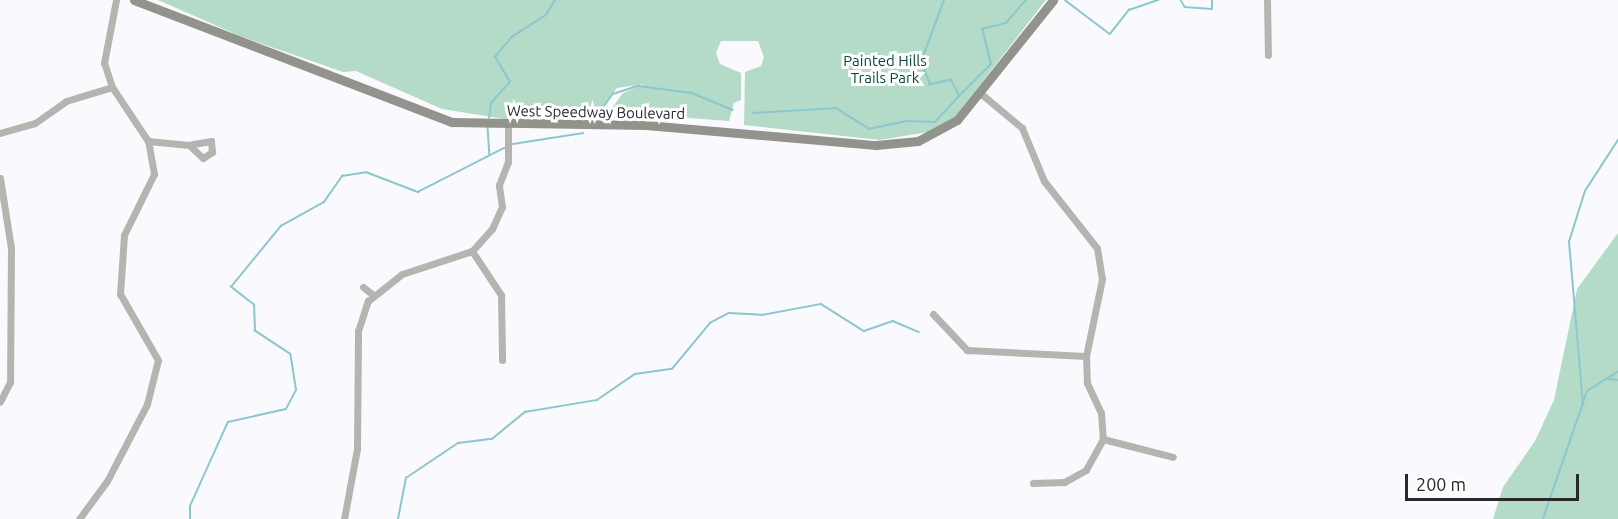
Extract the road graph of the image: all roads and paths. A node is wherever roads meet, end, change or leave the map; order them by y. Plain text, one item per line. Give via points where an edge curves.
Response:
1 (116, 0) edge
2 (134, 0) edge
3 (1053, 0) edge
4 (1267, 0) edge
5 (1268, 55) dead end
6 (112, 87) junction
7 (979, 92) junction
8 (508, 125) junction
9 (0, 133) edge
10 (148, 141) junction
11 (189, 145) dead end
12 (0, 178) edge
13 (472, 251) junction
14 (363, 287) dead end
15 (372, 294) junction
16 (933, 314) dead end
17 (1086, 356) junction
18 (502, 360) dead end
19 (0, 402) edge
20 (1103, 440) junction
21 (1173, 457) dead end
22 (1033, 483) dead end
23 (79, 519) edge
24 (344, 519) edge

1 - 6 street via 103,46
2 - 8 main road, West Speedway Boulevard via 441,119
3 - 7 main road, West Speedway Boulevard
4 - 5 street
6 - 9 street via 66,101 35,123
6 - 10 street
7 - 8 main road, West Speedway Boulevard via 949,125 905,144 646,125
7 - 17 street via 1022,128 1044,181 1097,248 1102,279
8 - 13 street via 508,162 499,185 502,207 492,229
10 - 11 street
10 - 23 street via 154,174 124,236 117,271 131,320 158,360 156,376 107,481
12 - 19 street via 11,248 10,382
13 - 15 street via 402,274
13 - 18 street via 501,295
14 - 15 street
15 - 24 street via 358,331 357,449
16 - 17 street via 968,350
17 - 20 street via 1087,383 1101,413
20 - 21 street
20 - 22 street via 1086,470 1064,482

